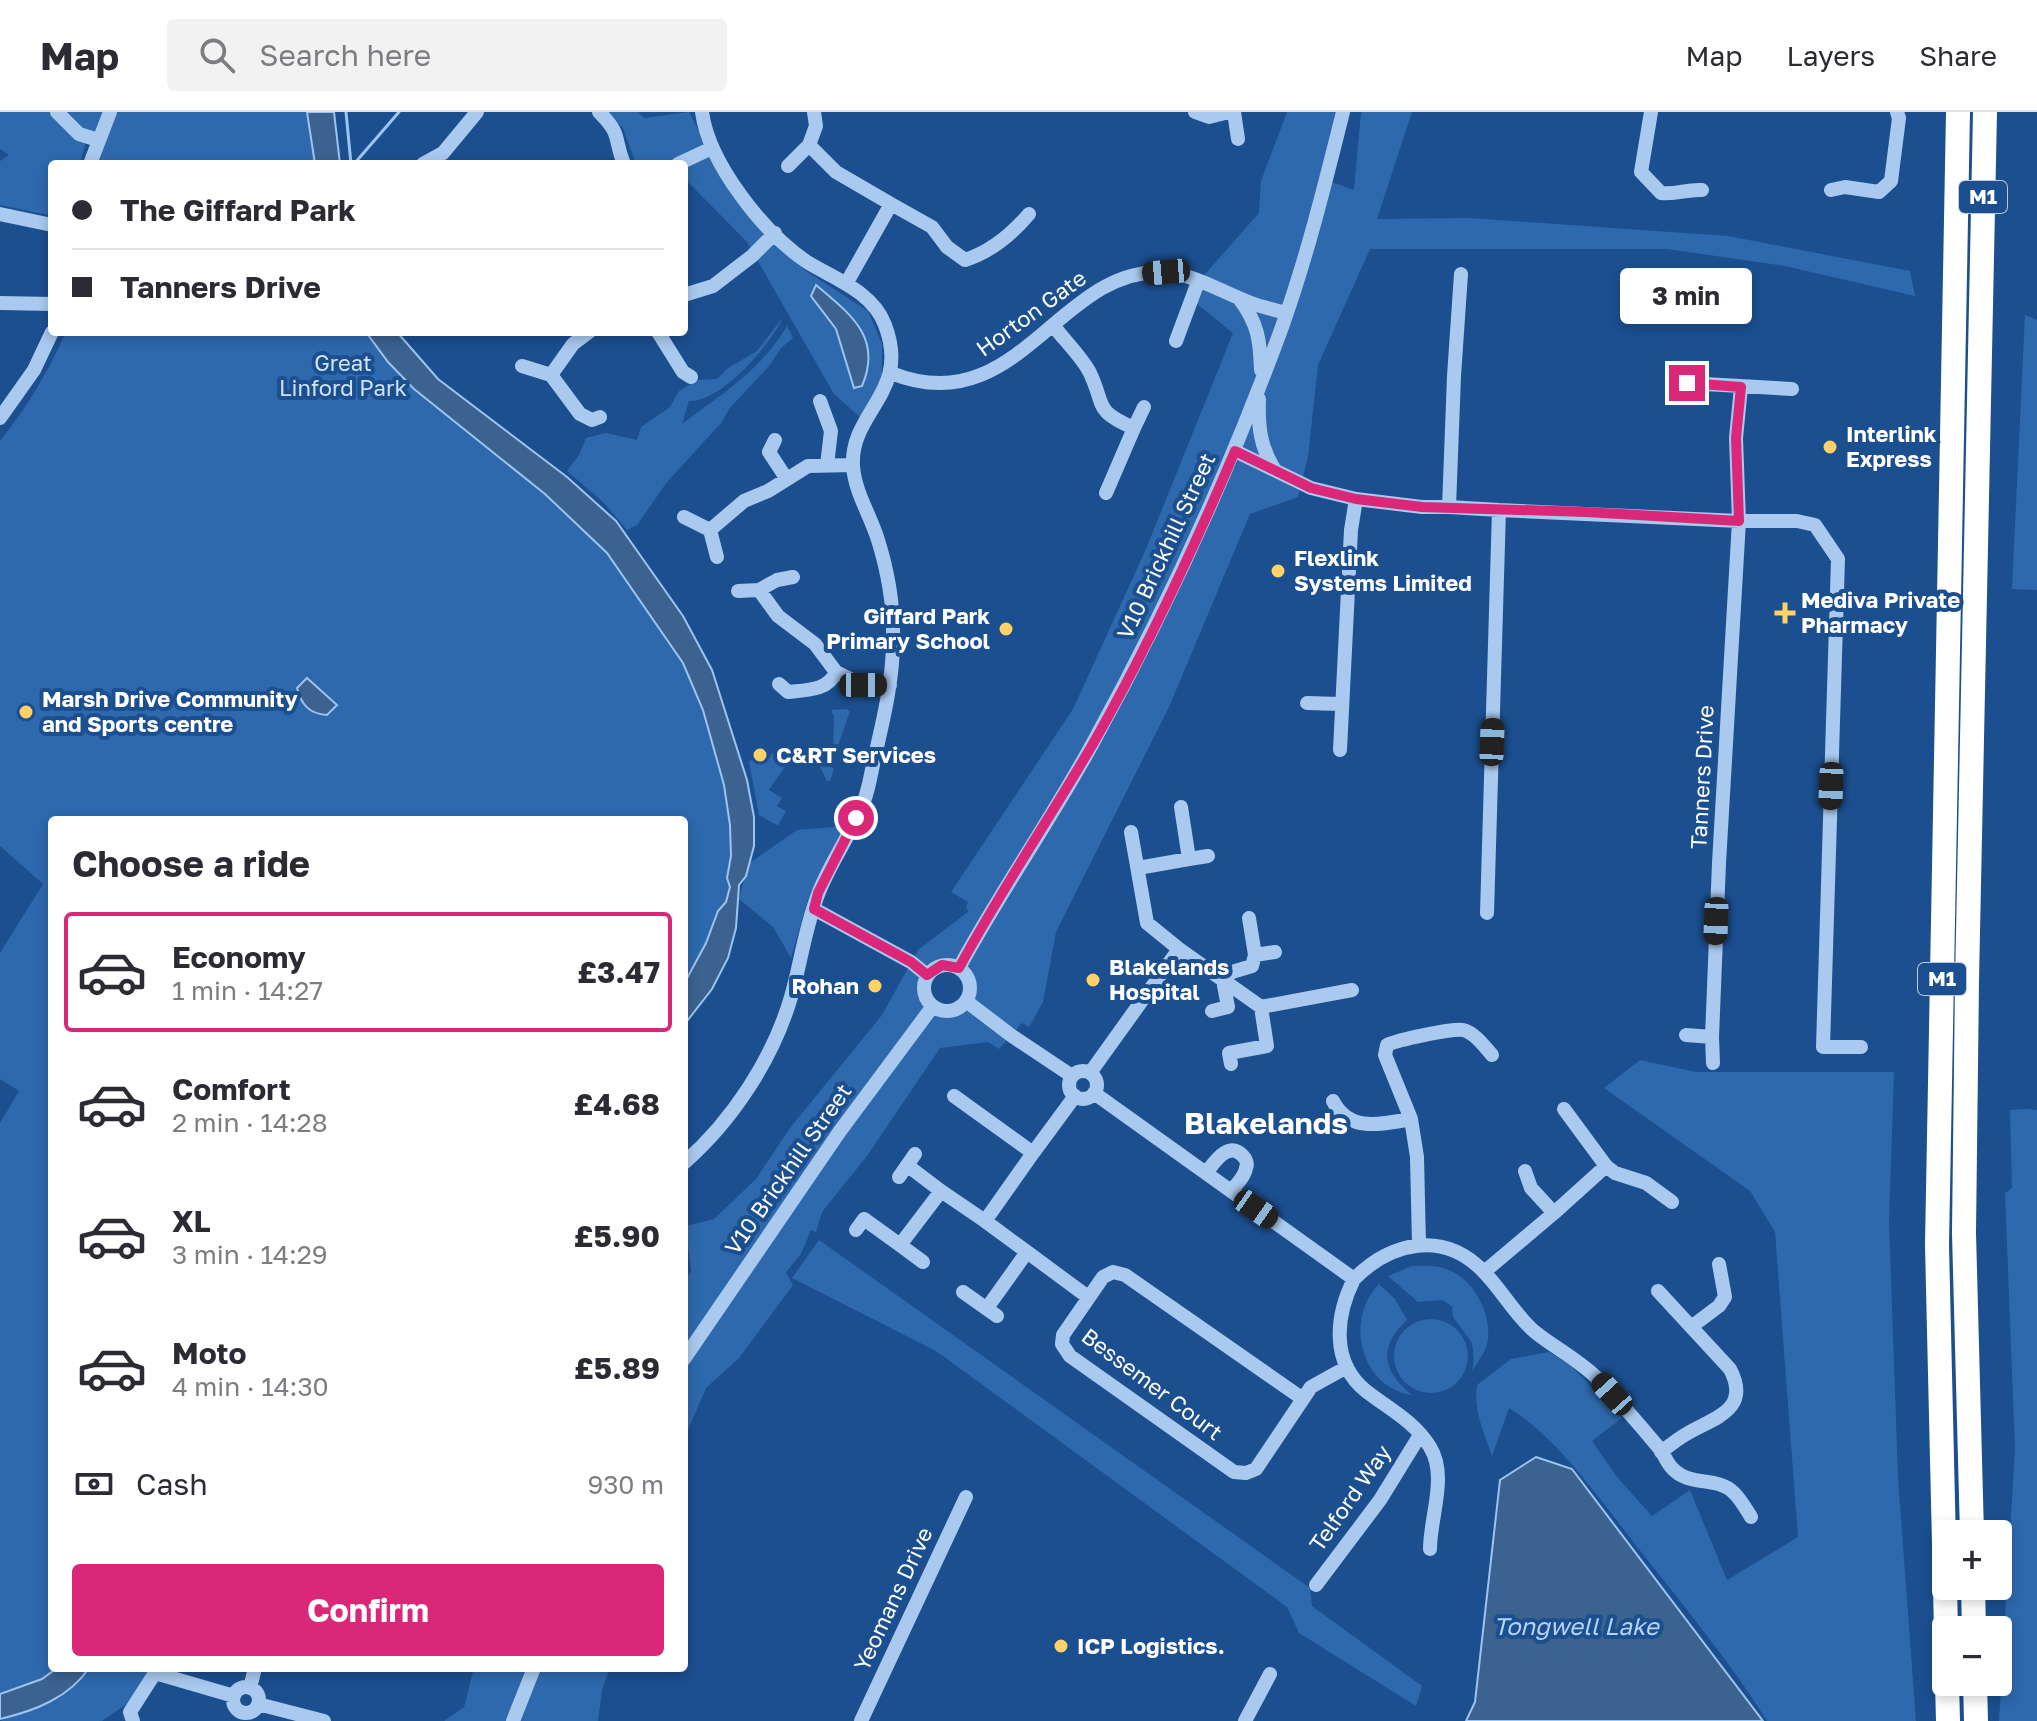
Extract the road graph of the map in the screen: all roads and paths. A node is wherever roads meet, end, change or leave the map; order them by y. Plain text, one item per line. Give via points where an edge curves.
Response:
1 (57, 112) edge
2 (110, 112) edge
3 (477, 112) edge
4 (599, 112) edge
5 (702, 112) edge
6 (814, 112) edge
7 (1195, 112) edge
8 (1232, 112) edge
9 (1343, 112) edge
10 (1651, 112) edge
11 (1897, 112) edge
12 (1958, 112) edge
13 (1985, 112) edge
14 (1238, 139) dead end
15 (98, 140) junction
16 (809, 145) junction
17 (712, 148) junction
18 (91, 160) edge
19 (430, 160) edge
20 (623, 160) edge
21 (686, 160) edge
22 (788, 166) dead end
23 (1702, 190) dead end
24 (1831, 190) dead end
25 (891, 204) junction
26 (0, 214) edge
27 (1029, 214) dead end
28 (48, 224) edge
29 (775, 233) junction
30 (1461, 274) dead end
31 (1198, 282) junction
32 (846, 284) junction
33 (688, 294) edge
34 (1239, 298) junction
35 (0, 303) edge
36 (48, 304) edge
37 (1286, 313) junction
38 (1053, 325) junction
39 (50, 336) edge
40 (584, 336) edge
41 (660, 336) edge
42 (1176, 341) dead end
43 (522, 366) dead end
44 (891, 373) junction
45 (691, 377) dead end
46 (556, 380) junction
47 (1261, 381) junction
48 (1687, 383) dead end
49 (1741, 387) junction
50 (1792, 389) dead end
51 (820, 401) dead end
52 (1144, 407) dead end
53 (600, 417) dead end
54 (0, 418) edge
55 (1134, 428) junction
56 (775, 440) dead end
57 (1235, 451) junction
58 (827, 465) junction
59 (853, 465) junction
60 (1274, 469) junction
61 (786, 478) junction
62 (1106, 493) dead end
63 (1356, 499) junction
64 (1449, 507) junction
65 (1499, 510) junction
66 (684, 517) dead end
67 (1739, 521) junction
68 (710, 530) junction
69 (717, 557) dead end
70 (793, 577) dead end
71 (759, 590) junction
72 (738, 591) dead end
73 (1837, 626) junction
74 (1886, 627) dead end
75 (836, 672) junction
76 (779, 684) dead end
77 (890, 685) junction
78 (1307, 703) dead end
79 (1340, 704) junction
80 (1340, 750) dead end
81 (1181, 807) dead end
82 (1131, 832) dead end
83 (1208, 856) dead end
84 (1189, 859) junction
85 (1138, 868) junction
86 (814, 909) junction
87 (1487, 913) dead end
88 (1249, 918) dead end
89 (1179, 949) junction
90 (1275, 952) dead end
91 (1255, 955) junction
92 (959, 968) junction
93 (927, 975) junction
94 (1223, 980) junction
95 (1352, 990) dead end
96 (966, 1001) junction
97 (933, 1006) junction
98 (1261, 1007) junction
99 (1212, 1011) dead end
100 (1686, 1035) dead end
101 (1712, 1037) junction
102 (1861, 1047) dead end
103 (1492, 1055) dead end
104 (1713, 1063) dead end
105 (1231, 1064) dead end
106 (1090, 1073) junction
107 (1072, 1076) junction
108 (1094, 1093) junction
109 (954, 1096) dead end
110 (1075, 1096) junction
111 (1333, 1101) dead end
112 (1564, 1109) dead end
113 (1411, 1119) junction
114 (1033, 1153) junction
115 (688, 1159) edge
116 (907, 1166) dead end
117 (1606, 1166) junction
118 (1525, 1171) dead end
119 (1206, 1173) junction
120 (941, 1191) junction
121 (1231, 1191) junction
122 (1672, 1202) dead end
123 (1554, 1213) junction
124 (985, 1221) junction
125 (856, 1230) dead end
126 (1419, 1244) junction
127 (900, 1245) junction
128 (1027, 1252) junction
129 (923, 1262) dead end
130 (1719, 1264) dead end
131 (1484, 1272) junction
132 (1354, 1279) junction
133 (1658, 1291) dead end
134 (963, 1292) dead end
135 (1088, 1297) junction
136 (1691, 1327) junction
137 (688, 1353) edge
138 (1347, 1367) junction
139 (1303, 1399) junction
140 (1420, 1435) junction
141 (1661, 1452) junction
142 (966, 1497) dead end
143 (1751, 1517) dead end
144 (1972, 1520) edge
145 (1430, 1549) dead end
146 (1316, 1585) dead end
147 (1946, 1616) edge
148 (154, 1672) edge
149 (158, 1672) edge
150 (254, 1672) edge
151 (532, 1672) edge
152 (1270, 1674) dead end
153 (250, 1688) junction
154 (234, 1696) junction
155 (1947, 1696) edge
156 (1975, 1696) edge
157 (258, 1704) junction
158 (241, 1717) edge
159 (133, 1721) edge
160 (324, 1721) edge
161 (513, 1721) edge
162 (861, 1721) edge
163 (1245, 1721) edge
164 (1948, 1721) edge
165 (1976, 1721) edge

1 - 15 street via 79,134
2 - 15 street
3 - 19 street via 443,153
4 - 20 street via 618,136
5 - 17 street
6 - 16 street via 816,126
7 - 8 street via 1209,117
8 - 14 street
9 - 37 street, V10 Brickhill Street
10 - 23 street via 1641,172 1661,193
11 - 24 street via 1891,181 1879,192
12 - 147 highway, M1 via 1937,1245
13 - 144 highway, M1 via 1964,1233
15 - 18 street
16 - 22 street
16 - 25 street via 836,172
17 - 21 street
17 - 29 street via 746,201
25 - 27 street via 932,227 965,260 1017,229
25 - 32 street
26 - 28 street
29 - 32 street via 805,260
29 - 33 street via 713,286
30 - 64 street
31 - 34 street, Horton Gate
31 - 38 street, Horton Gate via 1166,272 1141,275 1106,287
31 - 42 street
32 - 44 street via 872,303 885,323
34 - 37 street, Horton Gate
34 - 47 street via 1261,340
35 - 36 street
37 - 47 street, V10 Brickhill Street
38 - 44 street, Horton Gate via 1002,367 973,379 940,383
38 - 55 street via 1088,371 1099,404 1114,420
39 - 54 street
40 - 46 street via 573,344
41 - 45 street
43 - 46 street
44 - 59 street via 855,443
46 - 53 street via 580,414 592,420
47 - 57 street, V10 Brickhill Street
47 - 60 street via 1258,426 1263,452
48 - 49 street
49 - 50 street
49 - 67 street, Tanners Drive via 1736,438
51 - 58 street via 831,431
52 - 55 street
55 - 62 street
56 - 61 street via 769,452
57 - 60 street
57 - 92 street, V10 Brickhill Street via 1094,741
58 - 59 street
58 - 61 street via 808,466
59 - 77 street via 891,595
60 - 63 street via 1311,488
61 - 68 street via 744,501
63 - 64 street
63 - 79 street
64 - 65 street
65 - 67 street
65 - 87 street
66 - 68 street
67 - 73 street via 1815,525 1838,559
67 - 101 street, Tanners Drive
68 - 69 street
70 - 71 street
71 - 72 street
71 - 75 street
73 - 74 street
73 - 102 street via 1823,1047
75 - 76 street via 833,681 816,689 788,692
75 - 77 street via 863,685
77 - 86 street via 865,799
78 - 79 street
79 - 80 street
81 - 84 street
82 - 85 street
83 - 84 street
84 - 85 street
85 - 89 street via 1147,923
86 - 93 street
86 - 115 street via 790,1000 760,1069
88 - 91 street
89 - 94 street
89 - 106 street
90 - 91 street
91 - 94 street via 1252,966
92 - 93 street via 942,965
92 - 96 street via 970,983
93 - 97 street via 924,991
94 - 98 street
94 - 99 street via 1228,1007
95 - 98 street
96 - 97 street via 953,1010
96 - 107 street
97 - 137 street, V10 Brickhill Street
98 - 105 street via 1267,1046 1229,1053
100 - 101 street
101 - 104 street, Tanners Drive
103 - 113 street via 1462,1030 1387,1045 1385,1055
106 - 107 street
106 - 108 street via 1096,1080
107 - 110 street
108 - 110 street
108 - 119 street
109 - 114 street
110 - 114 street
111 - 113 street via 1354,1122 1371,1126
112 - 117 street
113 - 126 street
114 - 124 street
116 - 120 street
117 - 122 street via 1646,1183
117 - 123 street
118 - 123 street via 1531,1188
119 - 121 street
119 - 121 street via 1226,1152 1242,1155 1246,1170
120 - 124 street
120 - 127 street
121 - 132 street
123 - 131 street
124 - 128 street
125 - 127 street via 864,1219
126 - 131 street via 1444,1248
126 - 132 street via 1392,1250
127 - 129 street
128 - 134 street via 992,1312
128 - 135 street
130 - 136 street via 1725,1297
131 - 141 street via 1536,1333 1596,1377
132 - 138 street via 1342,1302 1338,1336
133 - 136 street
135 - 139 street, Bessemer Court via 1103,1277 1113,1272 1125,1275
135 - 139 street, Bessemer Court via 1063,1335 1070,1356 1234,1472 1256,1469
136 - 141 street via 1730,1369 1737,1394 1722,1416
138 - 139 street, Bessemer Court via 1311,1387
138 - 140 street via 1363,1389 1403,1416
140 - 145 street via 1431,1449 1438,1476
140 - 146 street, Telford Way via 1380,1500
141 - 143 street via 1688,1481 1733,1491
142 - 162 street, Yeomans Drive
148 - 159 street via 130,1712
149 - 154 street
150 - 153 street
151 - 161 street
152 - 163 street
153 - 154 street
153 - 157 street
154 - 158 street
155 - 164 highway
156 - 165 highway
157 - 158 street
157 - 160 street

